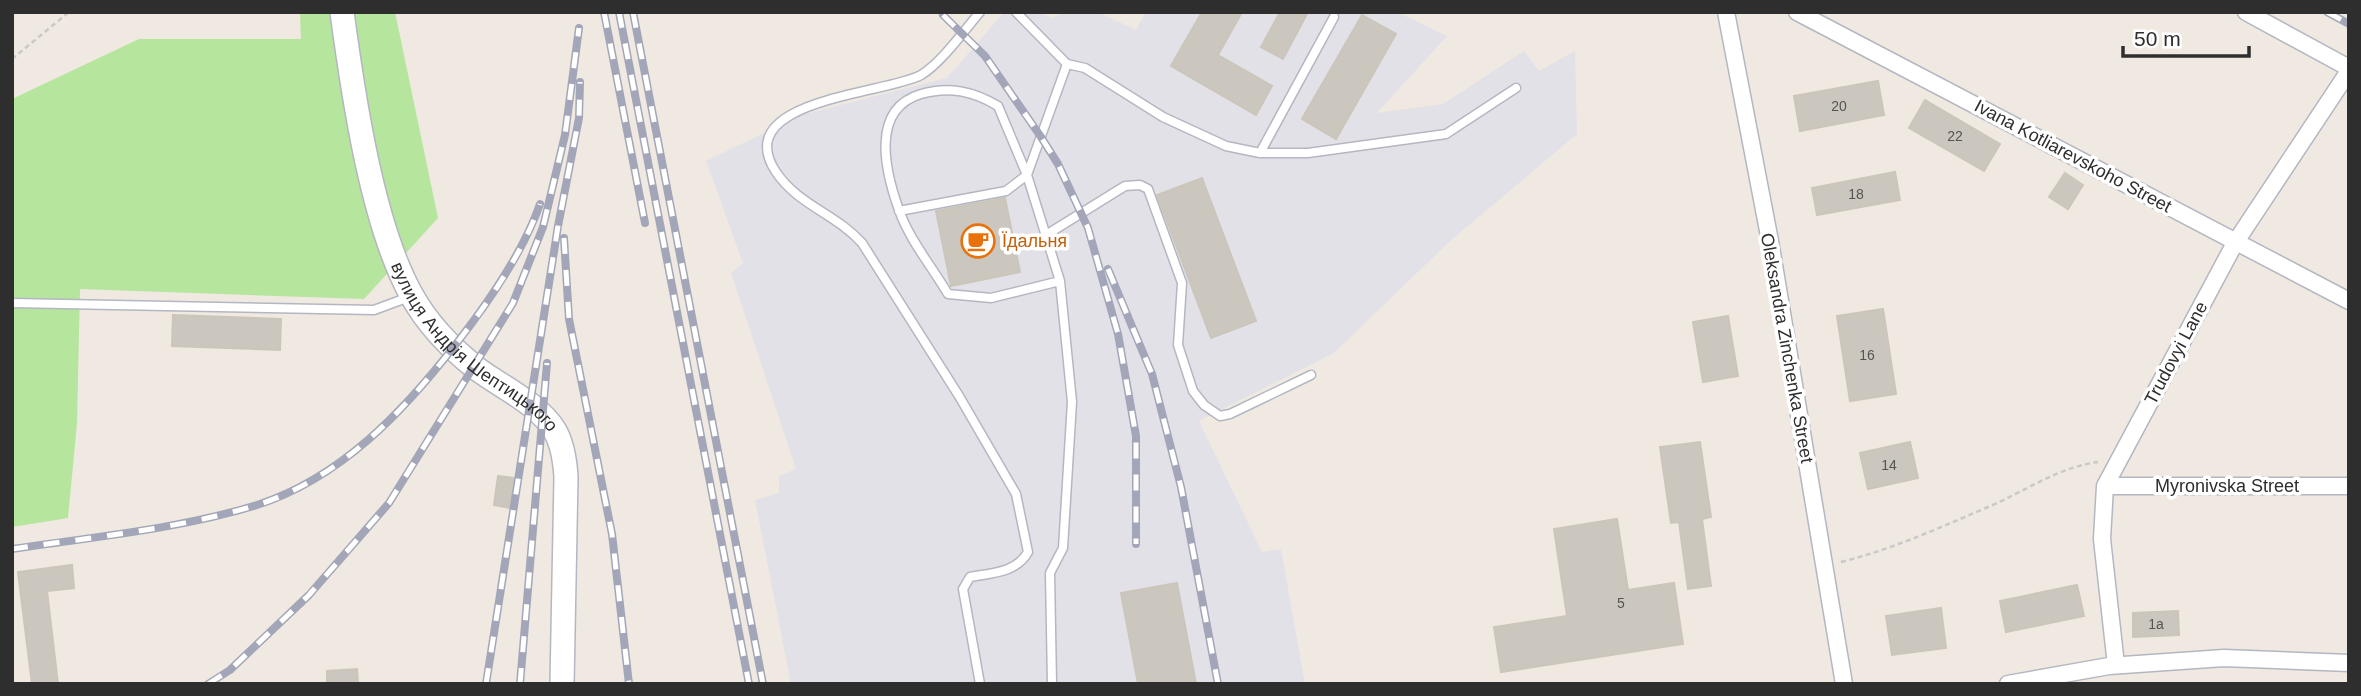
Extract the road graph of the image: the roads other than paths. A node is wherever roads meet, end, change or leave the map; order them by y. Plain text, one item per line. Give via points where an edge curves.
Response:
1 (342, 12) edge
2 (980, 12) edge
3 (1016, 12) edge
4 (1726, 12) edge
5 (1797, 12) edge
6 (2246, 12) edge
7 (1334, 17) dead end
8 (1067, 64) junction
9 (2349, 70) edge
10 (1516, 88) dead end
11 (1260, 153) junction
12 (1027, 175) junction
13 (899, 211) junction
14 (1046, 235) junction
15 (2236, 241) junction
16 (1060, 281) junction
17 (412, 296) junction
18 (2349, 301) edge
19 (12, 303) edge
20 (1311, 375) dead end
21 (2105, 486) junction
22 (2349, 486) edge
23 (2349, 663) edge
24 (2116, 665) junction
25 (562, 684) edge
26 (980, 684) edge
27 (1052, 684) edge
28 (1844, 684) edge
29 (2008, 684) edge

1 - 17 main road, вулиця Андрія Шептицького via 358,113 380,206
2 - 26 lane via 920,75 797,110 778,121 768,150 773,168 787,187 862,243 1016,494 1028,552 1022,563 970,577 963,589
3 - 8 lane
4 - 28 street, Oleksandra Zinchenka Street via 1770,241
5 - 15 street, Ivana Kotliarevskoho Street
6 - 9 street
7 - 11 lane
8 - 11 lane via 1085,68 1163,117 1226,146
8 - 12 lane
9 - 15 street, Trudovyi Lane
10 - 11 lane via 1446,134 1308,153
12 - 13 lane via 1006,191
12 - 13 lane via 998,106 965,92 939,89 911,97 888,118 889,170
12 - 14 lane
13 - 16 lane via 948,294 991,298
14 - 16 lane
14 - 20 lane via 1125,186 1148,189 1182,283 1178,345 1193,391 1204,405 1220,416 1230,414
15 - 18 street, Ivana Kotliarevskoho Street
15 - 21 street, Trudovyi Lane
16 - 27 lane via 1072,402 1063,548 1050,573
17 - 19 lane via 374,310
17 - 25 main road, вулиця Андрія Шептицького via 453,348 542,416 555,431 564,453
21 - 22 street, Myronivska Street
21 - 24 street, Trudovyi Lane via 2102,539
23 - 24 street via 2224,658
24 - 29 street

